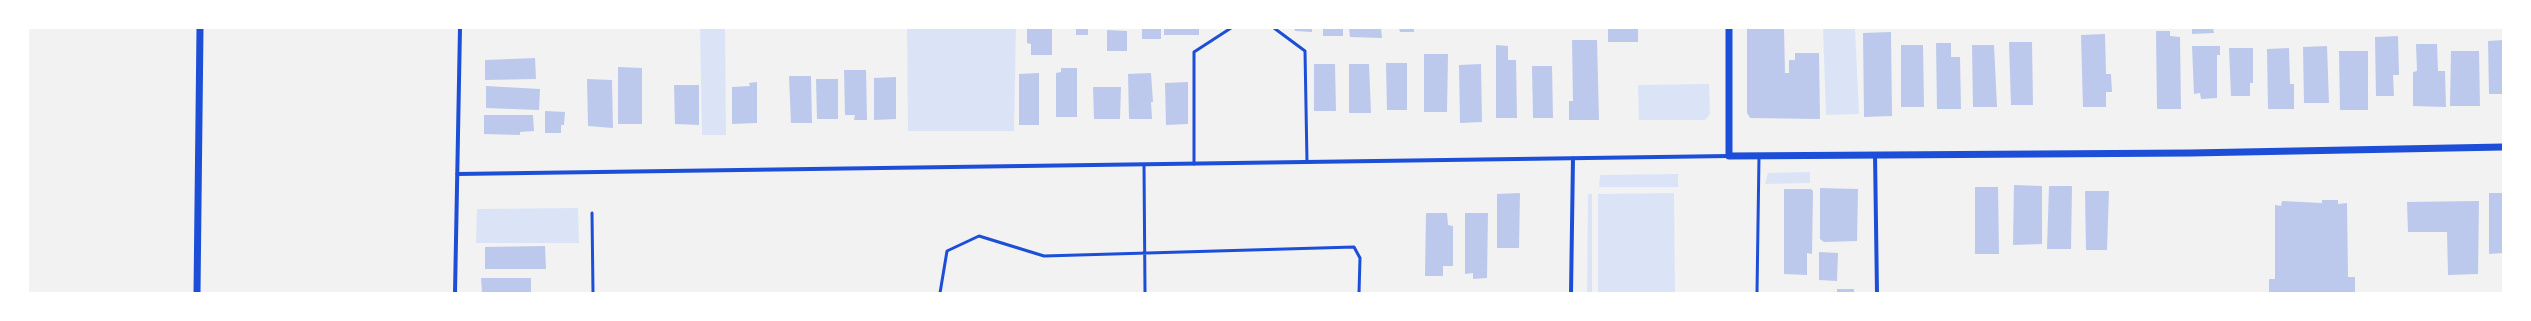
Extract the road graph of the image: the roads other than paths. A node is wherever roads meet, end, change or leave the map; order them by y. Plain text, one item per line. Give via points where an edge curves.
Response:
1 (200, 28) edge
2 (460, 28) edge
3 (1231, 28) edge
4 (1274, 28) edge
5 (1729, 28) edge
6 (2503, 147) edge
7 (1875, 154) junction
8 (1729, 156) junction
9 (1759, 156) junction
10 (1574, 158) junction
11 (1307, 162) junction
12 (1194, 164) junction
13 (1144, 165) junction
14 (457, 174) junction
15 (592, 213) dead end
16 (1145, 254) junction
17 (197, 293) edge
18 (455, 293) edge
19 (593, 293) edge
20 (940, 293) edge
21 (1145, 293) edge
22 (1359, 293) edge
23 (1571, 293) edge
24 (1757, 293) edge
25 (1877, 293) edge

1 - 17 street
2 - 14 street
3 - 12 lane via 1194,52
4 - 11 lane via 1305,51
5 - 8 street
6 - 7 street via 2183,154
7 - 9 street
7 - 25 street
8 - 9 street
8 - 10 street
9 - 24 lane
10 - 11 street
10 - 23 street
11 - 12 street
12 - 13 street
13 - 14 street
13 - 16 lane
14 - 18 street
15 - 19 lane
16 - 20 lane via 1044,256 979,236 947,252
16 - 21 lane
16 - 22 lane via 1354,246 1360,258

